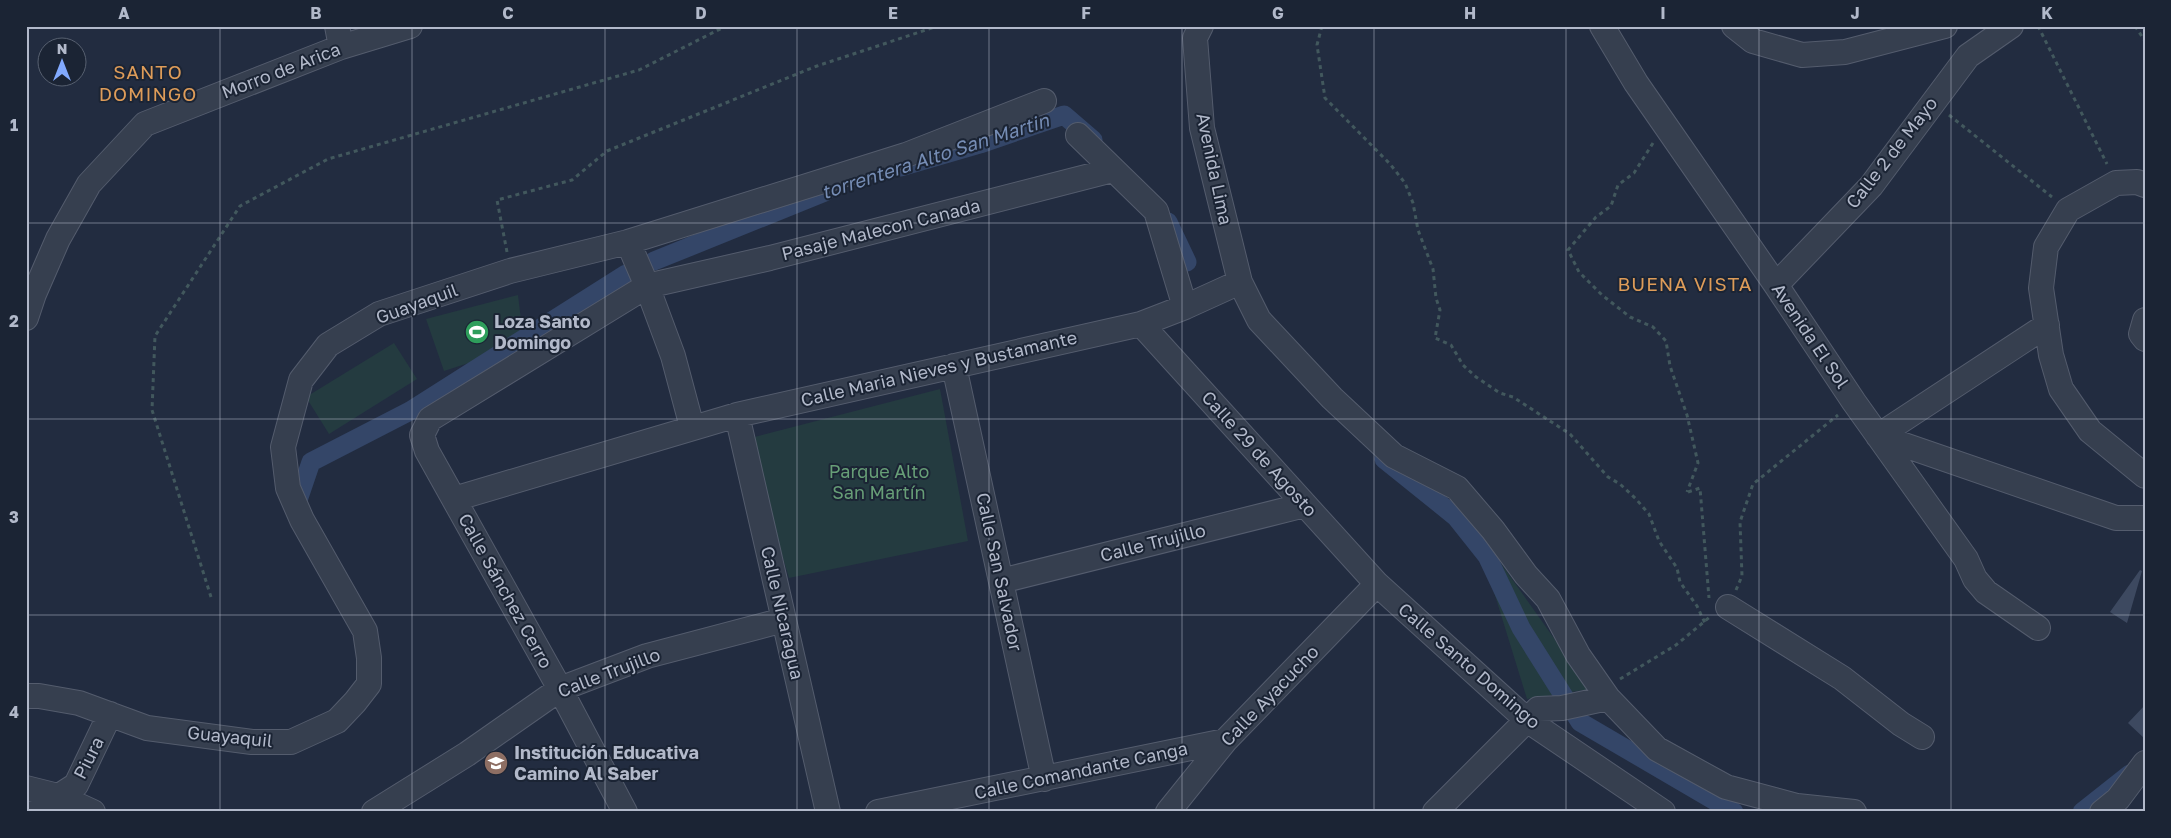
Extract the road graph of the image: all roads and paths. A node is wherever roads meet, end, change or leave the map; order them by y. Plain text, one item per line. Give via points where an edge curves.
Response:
1 (410, 26) edge
2 (726, 26) edge
3 (938, 26) edge
4 (1201, 26) edge
5 (1322, 26) edge
6 (1602, 26) edge
7 (1734, 26) edge
8 (1945, 26) edge
9 (2011, 26) edge
10 (2038, 26) edge
11 (2135, 26) edge
12 (339, 36) edge
13 (2145, 41) edge
14 (1044, 102) dead end
15 (1933, 102) junction
16 (1666, 127) junction
17 (1078, 135) dead end
18 (1113, 170) junction
19 (2116, 183) junction
20 (2145, 185) edge
21 (2068, 210) junction
22 (628, 242) junction
23 (510, 271) junction
24 (1240, 282) junction
25 (1776, 285) junction
26 (647, 286) junction
27 (1185, 307) junction
28 (26, 318) edge
29 (2145, 320) edge
30 (1141, 324) junction
31 (2047, 325) junction
32 (2145, 339) edge
33 (954, 366) junction
34 (1854, 402) junction
35 (737, 414) junction
36 (692, 427) junction
37 (1878, 436) junction
38 (427, 451) joint
39 (2145, 476) edge
40 (454, 499) junction
41 (1305, 504) junction
42 (2145, 518) edge
43 (1001, 581) junction
44 (1377, 584) junction
45 (210, 597) dead end
46 (1720, 611) junction
47 (784, 620) junction
48 (1705, 623) junction
49 (2038, 628) dead end
50 (560, 689) junction
51 (1604, 692) junction
52 (26, 696) edge
53 (110, 714) junction
54 (1527, 720) junction
55 (1922, 737) dead end
56 (1225, 741) junction
57 (2145, 763) edge
58 (1044, 779) junction
59 (26, 788) edge
60 (58, 796) junction
61 (34, 812) edge
62 (93, 812) edge
63 (374, 812) edge
64 (625, 812) edge
65 (828, 812) edge
66 (878, 812) edge
67 (1168, 812) edge
68 (1434, 812) edge
69 (1663, 812) edge
70 (1854, 812) edge
71 (2102, 812) edge

1 - 12 street, Morro de Arica
2 - 45 path via 639,70 328,159 240,206 155,336 152,410
3 - 23 path via 817,66 607,151 572,180 497,200
4 - 24 street, Avenida Lima via 1195,38 1202,128
5 - 48 path via 1317,44 1325,98 1390,164 1405,184 1413,203 1418,230 1434,269 1440,310 1435,338 1451,345 1463,365 1476,377 1570,434 1608,477 1636,499 1648,514 1659,541 1677,568 1680,582
6 - 16 street, Avenida El Sol
7 - 8 street via 1753,42 1802,55 1845,52
9 - 15 street, Calle 2 de Mayo via 1968,56
10 - 19 path
11 - 13 path
12 - 28 street, Morro de Arica via 145,124 89,184 58,239
14 - 22 street, Guayaquil via 906,155
15 - 21 path
15 - 25 street, Calle 2 de Mayo via 1871,186
16 - 25 street, Avenida El Sol
16 - 46 path via 1634,173 1618,185 1611,206 1568,250 1579,272 1602,296 1630,317 1653,327 1666,341 1698,463 1687,492 1700,488 1707,584
17 - 18 street
18 - 26 street, Pasaje Malecon Canada via 779,256
18 - 27 street via 1156,211
19 - 20 street
19 - 21 street
21 - 31 street via 2046,246 2041,288
22 - 23 street, Guayaquil
22 - 26 street
23 - 53 street, Guayaquil via 380,314 328,345 301,380 283,447 288,488 302,520 365,631 370,658 369,684 355,702 337,721 291,742 252,742 147,728
24 - 27 street, Calle Maria Nieves y Bustamante
24 - 51 street, Avenida Lima via 1259,320 1332,398 1394,456 1457,488 1548,599 1578,655
25 - 34 street, Avenida El Sol
26 - 36 street via 673,356
26 - 38 street, Pasaje Malecon Canada via 430,419 422,435
27 - 30 street, Calle Maria Nieves y Bustamante
29 - 32 street via 2141,334
30 - 33 street, Calle Maria Nieves y Bustamante
30 - 41 street, Calle 29 de Agosto
31 - 37 street
31 - 39 street via 2061,390 2090,431
33 - 35 street, Calle Maria Nieves y Bustamante
33 - 43 street, Calle San Salvador
34 - 37 street, Avenida El Sol
34 - 46 path via 1753,484 1740,522 1742,576
35 - 36 street, Calle Maria Nieves y Bustamante
35 - 47 street, Calle Nicaragua
36 - 40 street, Calle Maria Nieves y Bustamante
37 - 42 street via 2116,518
37 - 49 street, Avenida El Sol via 1966,559 1975,579 1986,592
38 - 40 street, Calle Sánchez Cerro
40 - 50 street, Calle Sánchez Cerro
41 - 43 street, Calle Trujillo
41 - 44 street, Calle 29 de Agosto
43 - 58 street, Calle San Salvador
44 - 54 street, Calle Santo Domingo
44 - 56 street, Calle Ayacucho
46 - 48 path
46 - 55 street via 1842,678 1900,724
47 - 50 street, Calle Trujillo via 646,656
47 - 65 street, Calle Nicaragua
48 - 51 path
50 - 63 street, Calle Trujillo via 467,754
50 - 64 street, Calle Sánchez Cerro
51 - 54 street via 1562,708 1538,709
51 - 70 street, Avenida Lima via 1657,749 1726,787 1797,806
52 - 53 street, Guayaquil via 79,703
53 - 60 street, Piura via 76,786
54 - 68 street
54 - 69 street, Calle Santo Domingo
56 - 58 street, Calle Comandante Canga
56 - 67 street, Calle Ayacucho
57 - 71 street via 2118,799
58 - 66 street, Calle Comandante Canga
59 - 60 street
60 - 61 street, Piura
60 - 62 street

